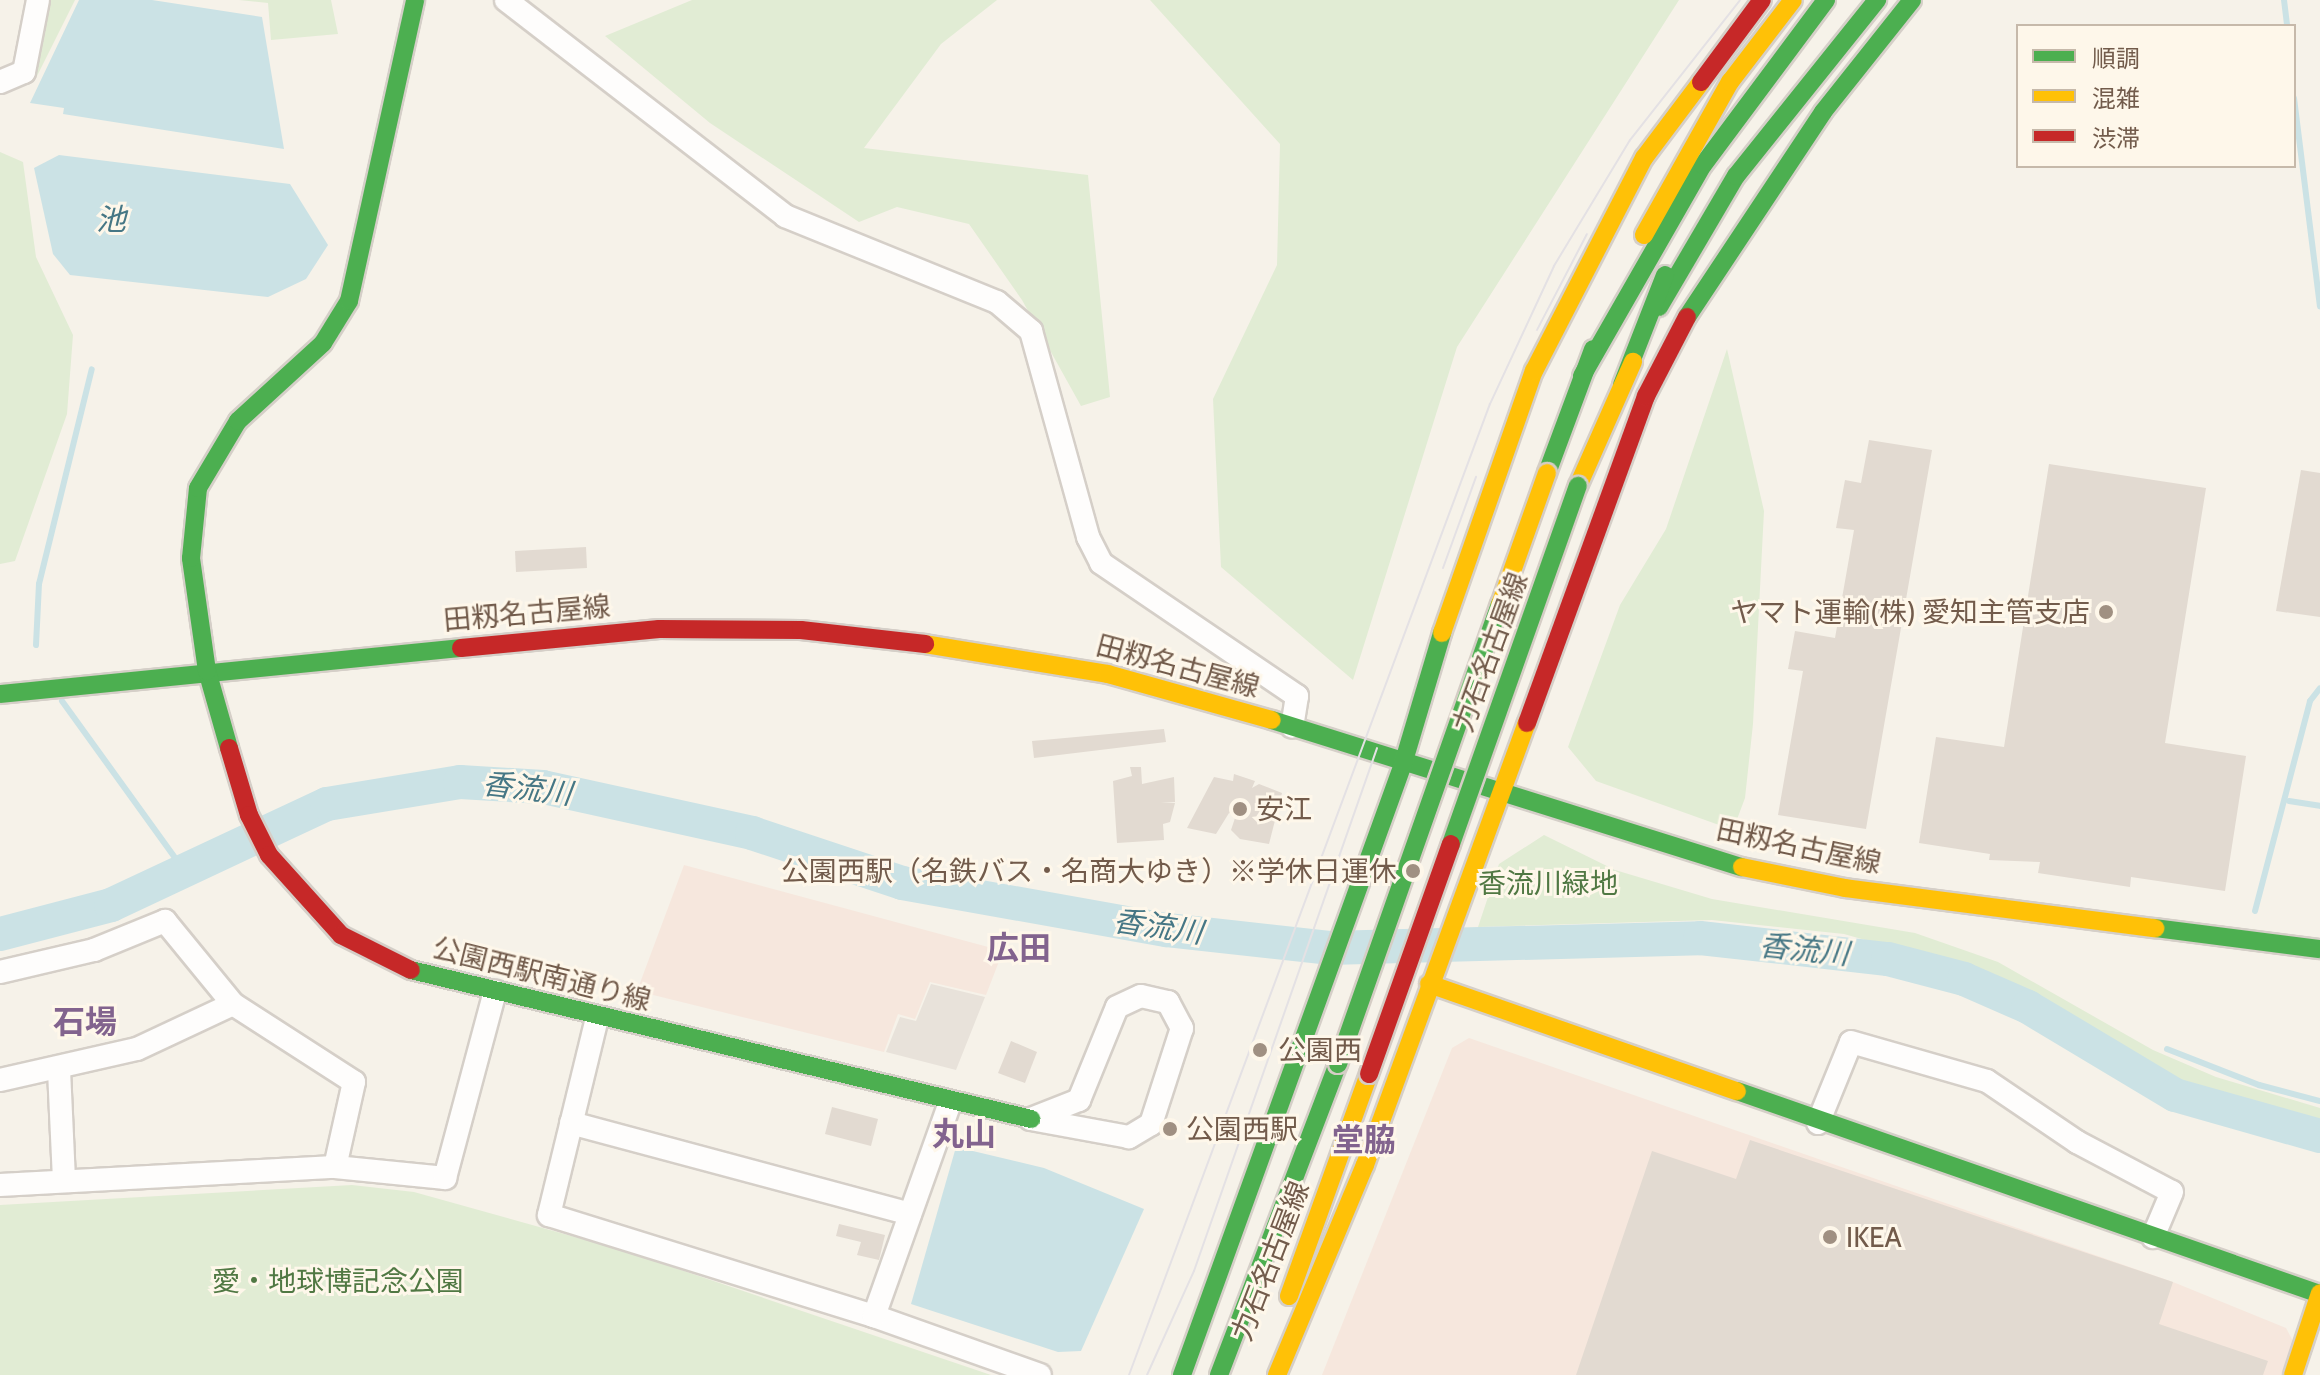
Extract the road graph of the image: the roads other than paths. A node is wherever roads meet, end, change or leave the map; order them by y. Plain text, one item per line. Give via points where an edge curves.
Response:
1 (38, 0) edge
2 (415, 0) edge
3 (1762, 0) edge
4 (1793, 0) edge
5 (1826, 0) edge
6 (1847, 0) edge
7 (1877, 0) edge
8 (1912, 0) edge
9 (510, 1) edge
10 (0, 82) edge
11 (1582, 376) junction
12 (1622, 385) junction
13 (207, 671) junction
14 (0, 694) edge
15 (1292, 727) junction
16 (1403, 764) junction
17 (1502, 792) junction
18 (2320, 949) edge
19 (0, 972) edge
20 (1429, 984) junction
21 (495, 992) junction
22 (233, 1004) junction
23 (597, 1018) junction
24 (59, 1070) junction
25 (0, 1080) edge
26 (1089, 1086) junction
27 (950, 1102) junction
28 (1031, 1119) junction
29 (571, 1123) junction
30 (1818, 1123) junction
31 (1108, 1132) junction
32 (335, 1167) junction
33 (64, 1181) junction
34 (0, 1185) edge
35 (910, 1214) junction
36 (2153, 1237) junction
37 (2320, 1293) edge
38 (874, 1316) junction
39 (1040, 1375) edge
40 (1182, 1375) edge
41 (1219, 1375) edge
42 (1255, 1375) edge
43 (1277, 1375) edge
44 (2293, 1375) edge

1 - 10 street via 24,72
2 - 13 main road, 公園西駅南通り線 via 349,301 313,354 238,421 198,488 191,558
3 - 16 main road via 1644,158 1555,324 1412,717
4 - 11 main road, 力石名古屋線 via 1730,82 1677,170
5 - 11 main road via 1703,165
6 - 12 main road via 1783,80 1713,187 1652,302
7 - 12 main road, 力石名古屋線 via 1798,91 1736,176 1683,260
8 - 17 main road via 1823,112 1680,331 1646,396
9 - 15 street via 785,216 997,302 1031,331 1088,537 1101,563 1297,696
11 - 41 main road, 力石名古屋線, bridge via 1338,1064
12 - 42 main road, 力石名古屋線, bridge via 1578,486 1369,1074
13 - 14 main road, 田籾名古屋線
13 - 15 main road, 田籾名古屋線 via 659,629 801,630 1108,674
13 - 21 main road, 公園西駅南通り線 via 249,815 269,855 341,935 404,968
15 - 16 main road, 田籾名古屋線
16 - 17 main road, 田籾名古屋線
16 - 40 main road
17 - 18 main road, 田籾名古屋線 via 1744,868 1845,888
17 - 20 main road
19 - 22 street via 94,950 165,921
20 - 30 main road
20 - 43 main road via 1365,1165
21 - 23 main road, 公園西駅南通り線
21 - 32 street via 445,1178
22 - 24 street via 167,1038
22 - 32 street via 354,1082
23 - 27 main road, 公園西駅南通り線
23 - 29 street
24 - 25 street
24 - 33 street
26 - 28 street via 1079,1100
26 - 31 street via 1088,1104
26 - 31 street via 1117,1007 1141,996 1168,1002 1182,1028 1151,1124 1129,1137
27 - 28 main road, 公園西駅南通り線
27 - 35 street
28 - 31 street
29 - 35 street
29 - 38 street via 549,1215
30 - 36 main road
30 - 36 street via 1851,1042 1987,1081 2077,1142 2172,1192
32 - 33 street
33 - 34 street
35 - 38 street
36 - 37 main road
37 - 44 main road
38 - 39 street

